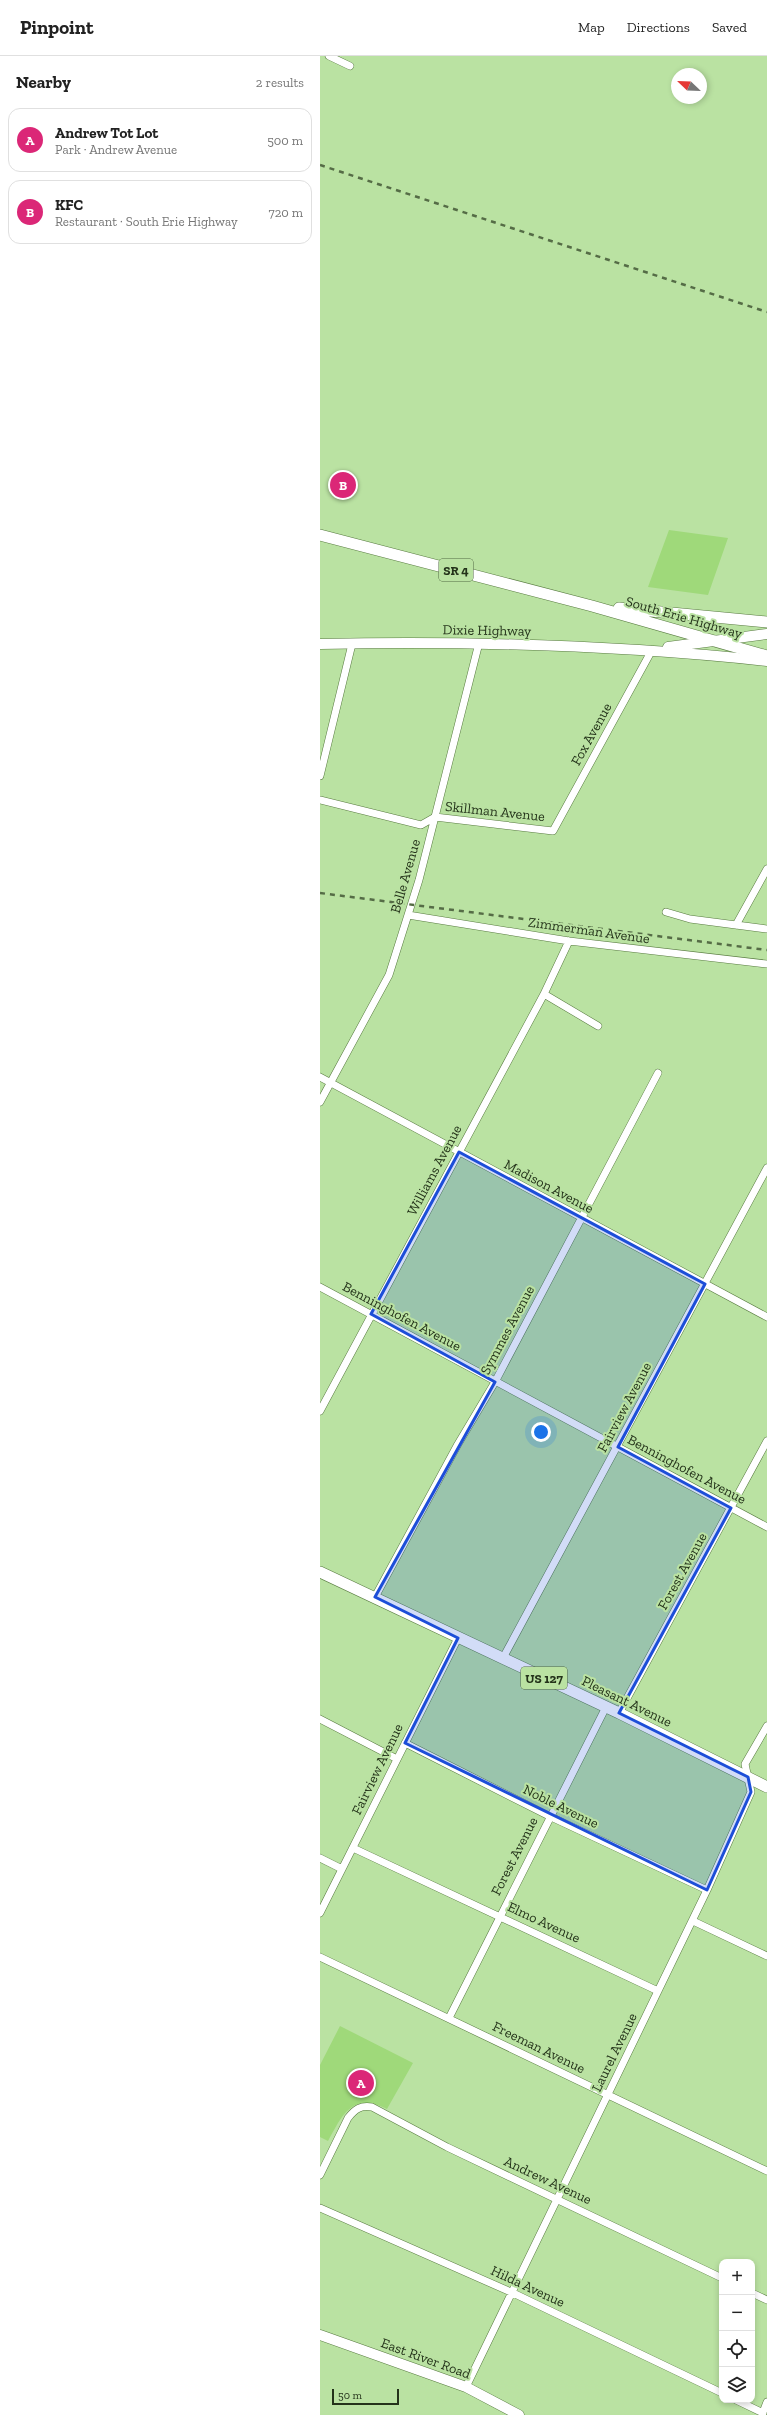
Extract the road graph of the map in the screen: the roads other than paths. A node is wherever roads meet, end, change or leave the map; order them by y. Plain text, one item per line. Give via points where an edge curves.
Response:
1 (329, 56) edge
2 (350, 66) dead end
3 (320, 535) edge
4 (592, 606) junction
5 (767, 622) edge
6 (767, 634) edge
7 (713, 641) junction
8 (478, 643) junction
9 (320, 644) edge
10 (352, 644) junction
11 (652, 650) junction
12 (767, 656) edge
13 (767, 661) edge
14 (320, 776) edge
15 (320, 800) edge
16 (435, 817) junction
17 (553, 830) joint
18 (767, 869) edge
19 (666, 912) dead end
20 (408, 915) junction
21 (736, 925) junction
22 (767, 929) edge
23 (570, 942) junction
24 (767, 964) edge
25 (544, 994) junction
26 (598, 1026) dead end
27 (658, 1073) dead end
28 (320, 1077) edge
29 (331, 1082) junction
30 (320, 1102) edge
31 (459, 1152) junction
32 (767, 1168) edge
33 (580, 1218) junction
34 (705, 1284) junction
35 (320, 1287) edge
36 (371, 1314) junction
37 (767, 1317) edge
38 (495, 1382) junction
39 (320, 1411) edge
40 (767, 1441) edge
41 (618, 1447) junction
42 (731, 1508) junction
43 (767, 1527) edge
44 (320, 1572) edge
45 (375, 1597) junction
46 (458, 1638) junction
47 (503, 1658) junction
48 (606, 1707) junction
49 (619, 1713) junction
50 (320, 1719) edge
51 (767, 1726) edge
52 (405, 1742) junction
53 (397, 1759) junction
54 (748, 1777) junction
55 (767, 1787) edge
56 (549, 1816) junction
57 (353, 1848) junction
58 (320, 1858) edge
59 (342, 1869) junction
60 (708, 1890) junction
61 (320, 1913) edge
62 (498, 1915) junction
63 (692, 1921) junction
64 (767, 1956) edge
65 (320, 1957) edge
66 (658, 1991) junction
67 (449, 2018) junction
68 (608, 2095) junction
69 (767, 2171) edge
70 (320, 2175) edge
71 (559, 2199) junction
72 (320, 2208) edge
73 (719, 2277) edge
74 (513, 2293) junction
75 (755, 2294) edge
76 (767, 2300) edge
77 (320, 2335) edge
78 (466, 2387) junction
79 (719, 2392) edge
80 (767, 2402) edge
81 (742, 2403) edge
82 (762, 2414) edge
83 (519, 2415) edge

1 - 2 street
3 - 4 main road, South Erie Highway / SR 4
4 - 5 main road, South Erie Highway / SR 4
4 - 7 main road, South Erie Highway / SR 4
6 - 7 street, Dixie Highway
7 - 11 street, Dixie Highway
7 - 12 main road, South Erie Highway / SR 4
8 - 10 street, Dixie Highway
8 - 11 street, Dixie Highway
8 - 16 street, Belle Avenue
9 - 10 street, Dixie Highway
10 - 14 street
11 - 13 street, Dixie Highway
11 - 17 street, Fox Avenue
15 - 16 street, Skillman Avenue via 421,825
16 - 17 street, Skillman Avenue
16 - 20 street, Belle Avenue
18 - 21 street
19 - 21 street via 690,919
20 - 23 street, Zimmerman Avenue
20 - 29 street, Belle Avenue via 389,975
21 - 22 street
23 - 24 street, Zimmerman Avenue
23 - 25 street, Williams Avenue
25 - 26 street
25 - 31 street, Williams Avenue
27 - 33 street, Symmes Avenue
28 - 29 street, Madison Avenue
29 - 30 street, Belle Avenue
29 - 31 street, Madison Avenue
31 - 33 street, Madison Avenue
31 - 36 street, Williams Avenue
32 - 34 street, Fairview Avenue
33 - 34 street, Madison Avenue
33 - 38 street, Symmes Avenue
34 - 37 street, Madison Avenue
34 - 41 street, Fairview Avenue
35 - 36 street, Benninghofen Avenue
36 - 38 street, Benninghofen Avenue
36 - 39 street, Williams Avenue
38 - 41 street, Benninghofen Avenue
38 - 45 street, Symmes Avenue via 458,1444
40 - 42 street, Forest Avenue
41 - 42 street, Benninghofen Avenue
41 - 47 street, Fairview Avenue
42 - 43 street, Benninghofen Avenue
42 - 49 street, Forest Avenue
44 - 45 main road, Pleasant Avenue / US 127
45 - 46 main road, Pleasant Avenue / US 127
46 - 47 main road, Pleasant Avenue / US 127
46 - 52 street, Fairview Avenue
47 - 48 main road, Pleasant Avenue / US 127
48 - 49 main road, Pleasant Avenue / US 127
48 - 56 street, Forest Avenue
49 - 54 main road, Pleasant Avenue / US 127
50 - 53 street
51 - 54 street, Laurel Avenue via 745,1764
52 - 53 street, Fairview Avenue
52 - 56 street, Noble Avenue
53 - 57 street, Fairview Avenue
54 - 55 main road, Pleasant Avenue / US 127
54 - 60 street, Laurel Avenue via 751,1792
56 - 60 street, Noble Avenue
56 - 62 street, Forest Avenue
57 - 59 street, Fairview Avenue
57 - 62 street, Elmo Avenue
58 - 59 street
59 - 61 street, Fairview Avenue
60 - 63 street, Laurel Avenue
62 - 66 street, Elmo Avenue
62 - 67 street, Forest Avenue
63 - 64 street
63 - 66 street, Laurel Avenue
65 - 67 street, Freeman Avenue
66 - 68 street, Laurel Avenue
67 - 68 street, Freeman Avenue
68 - 69 street, Freeman Avenue
68 - 71 street, Laurel Avenue
70 - 71 street, Andrew Avenue via 348,2118 354,2110 364,2106 380,2111 447,2147
71 - 73 street, Andrew Avenue
71 - 74 street, Laurel Avenue
72 - 74 street, Hilda Avenue
74 - 78 street, Laurel Avenue
74 - 79 street, Hilda Avenue
75 - 76 street
77 - 78 street, East River Road
78 - 83 street, East River Road
80 - 82 street
81 - 82 street

